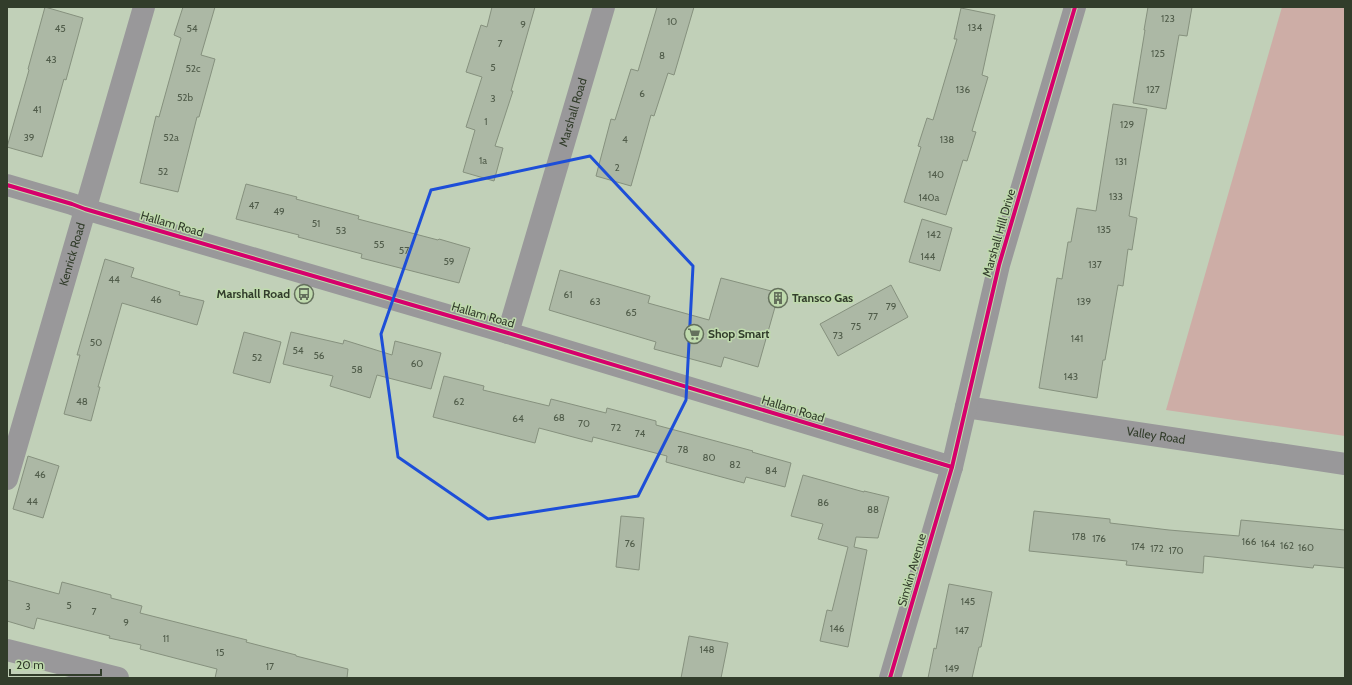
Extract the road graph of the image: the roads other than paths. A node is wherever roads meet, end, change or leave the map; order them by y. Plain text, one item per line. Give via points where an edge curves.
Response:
1 (144, 7) edge
2 (604, 7) edge
3 (1075, 7) edge
4 (7, 185) edge
5 (85, 209) junction
6 (508, 333) junction
7 (966, 407) junction
8 (1345, 464) edge
9 (952, 467) junction
10 (7, 479) edge
11 (7, 650) edge
12 (118, 678) edge
13 (890, 678) edge

1 - 5 street, Kenrick Road
2 - 6 street, Marshall Road
3 - 7 street, Marshall Hill Drive via 999,265
4 - 5 street, Hallam Road
5 - 6 street, Hallam Road
5 - 10 street, Kenrick Road
6 - 9 street, Hallam Road
7 - 8 street, Valley Road
7 - 9 street, Marshall Hill Drive
9 - 13 street, Simkin Avenue
11 - 12 street

